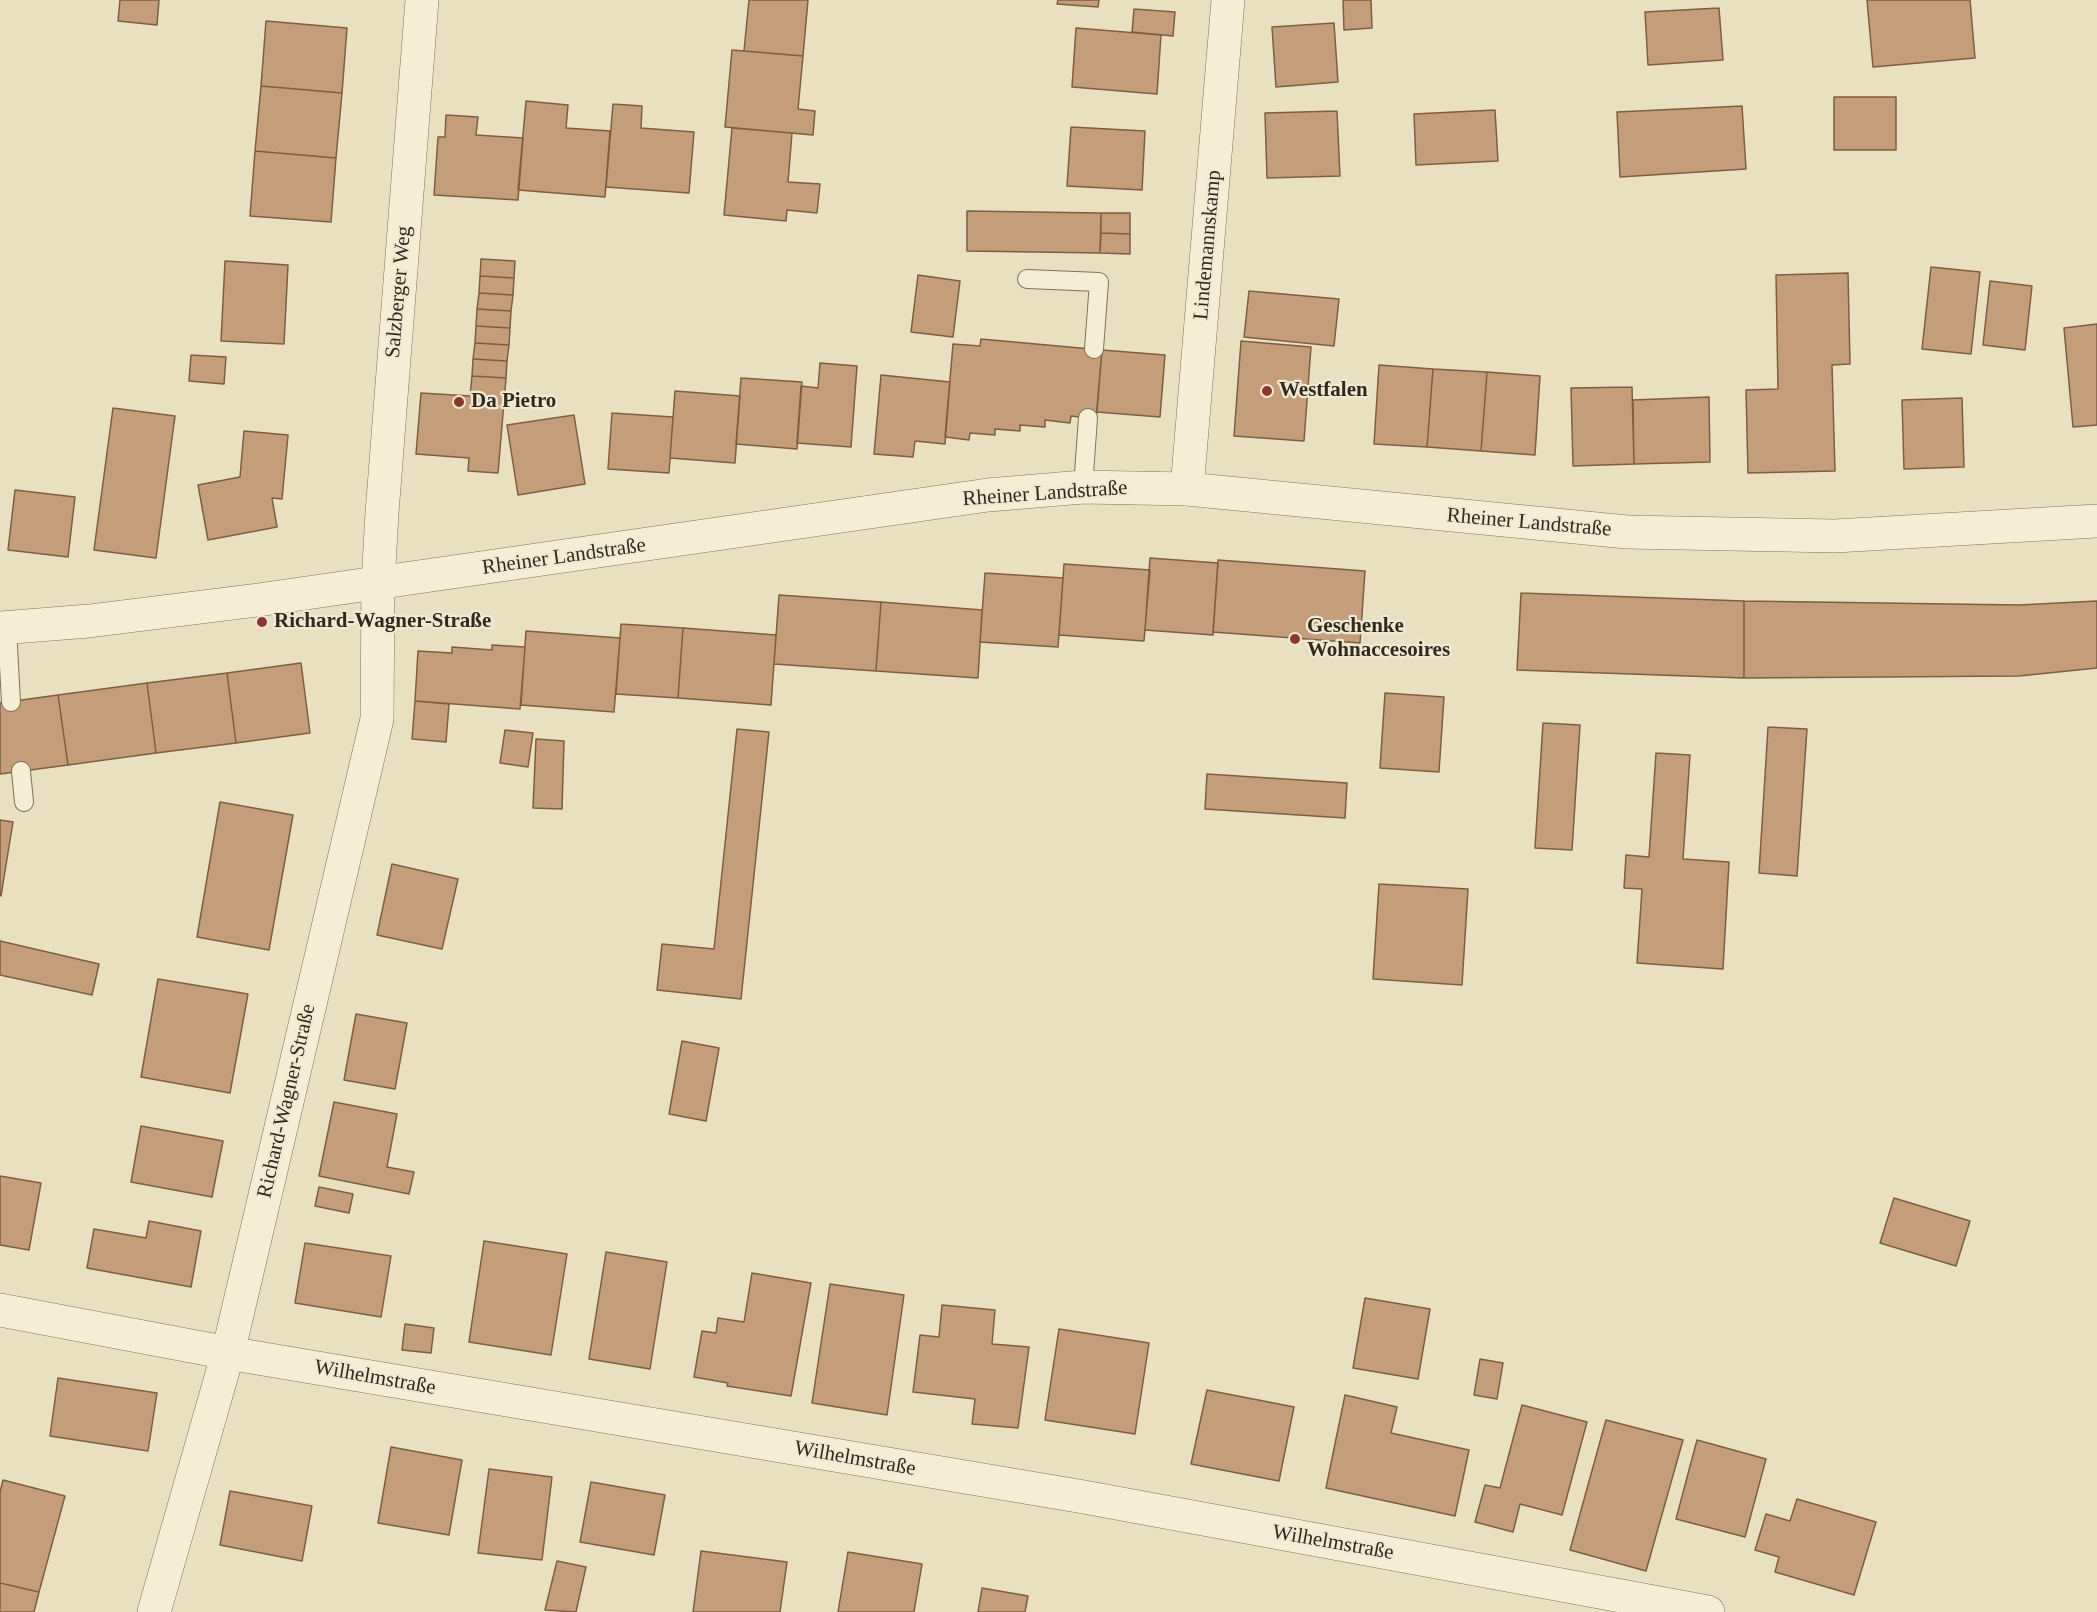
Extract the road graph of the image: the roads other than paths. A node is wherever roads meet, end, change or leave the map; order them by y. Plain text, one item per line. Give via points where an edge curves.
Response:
1 (422, 0) edge
2 (1228, 0) edge
3 (1027, 279) dead end
4 (1094, 349) dead end
5 (1088, 418) dead end
6 (1083, 487) junction
7 (1187, 489) junction
8 (2097, 521) edge
9 (378, 584) junction
10 (3, 628) edge
11 (11, 702) dead end
12 (21, 771) dead end
13 (24, 802) dead end
14 (0, 1310) edge
15 (228, 1353) junction
16 (154, 1612) edge
17 (1708, 1612) edge

1 - 9 street, Salzberger Weg
2 - 7 street, Lindemannskamp
3 - 4 lane via 1099,282
5 - 6 lane
6 - 7 street, Rheiner Landstraße
6 - 9 street, Rheiner Landstraße via 988,495
7 - 8 street, Rheiner Landstraße via 1627,532 1835,536
9 - 10 street, Rheiner Landstraße via 112,619
9 - 15 street, Richard-Wagner-Straße via 377,718
10 - 11 lane
12 - 13 lane
14 - 15 street, Wilhelmstraße
15 - 16 street, Richard-Wagner-Straße
15 - 17 street, Wilhelmstraße via 1084,1497

